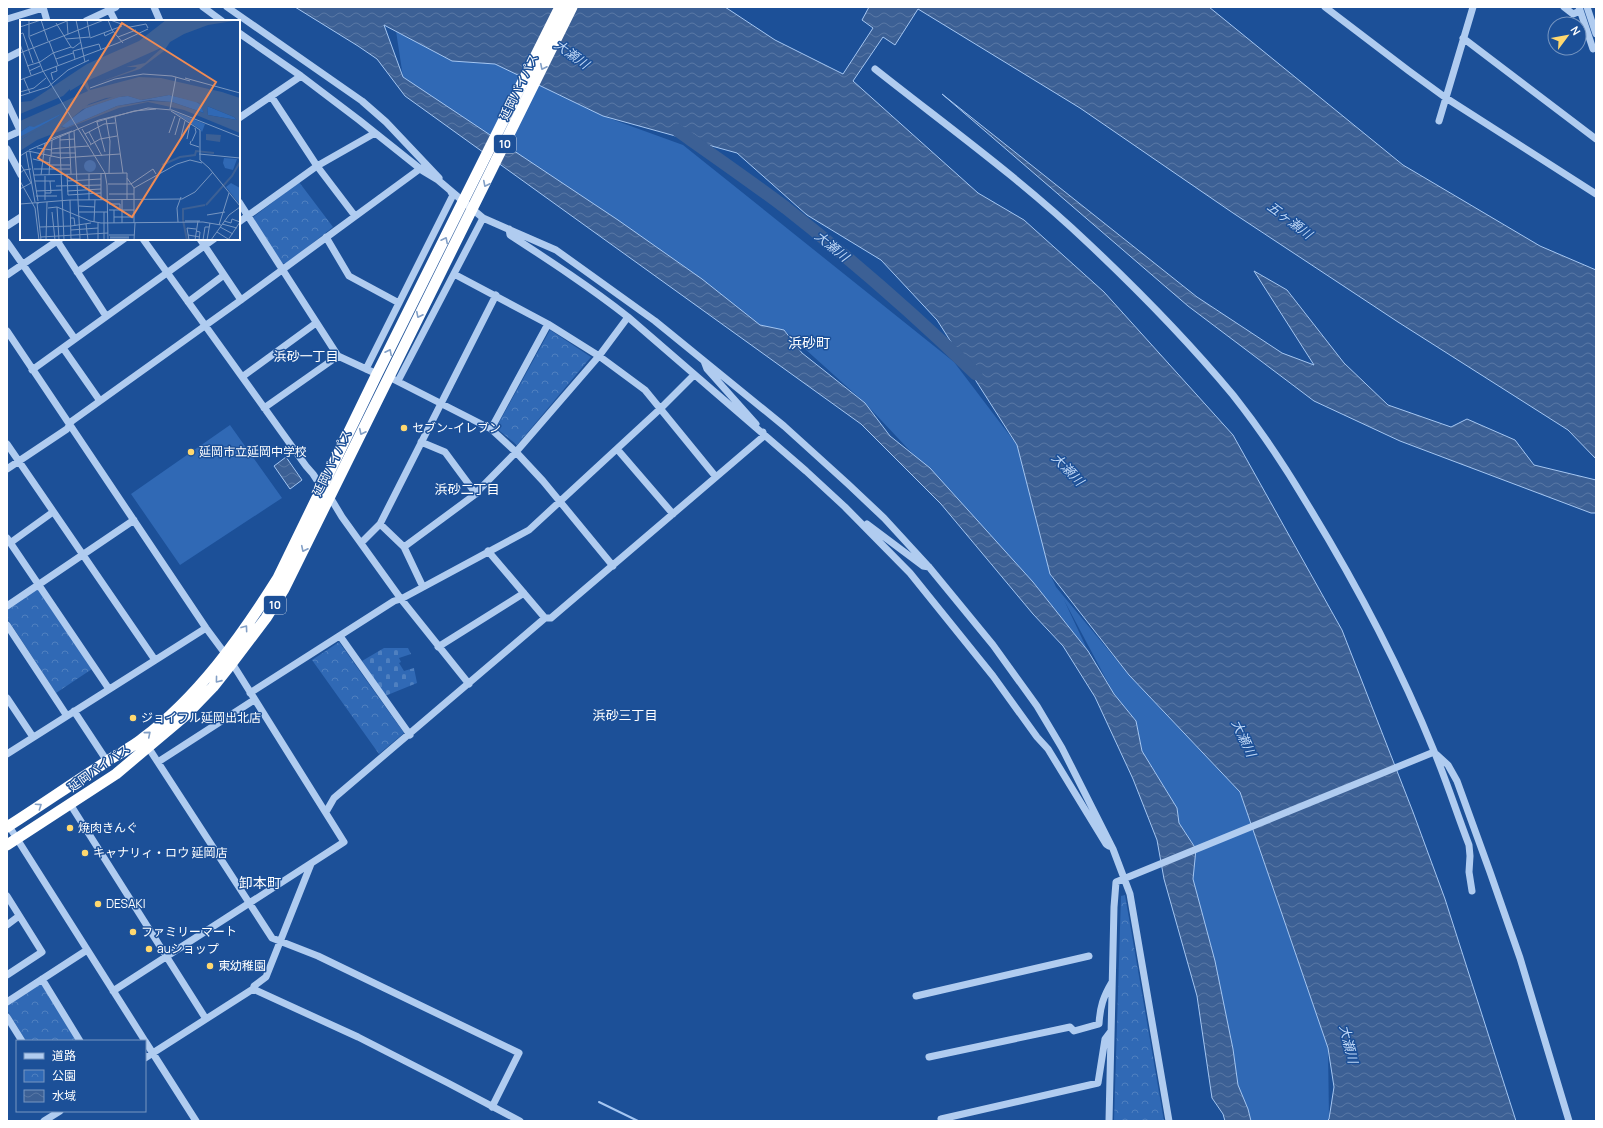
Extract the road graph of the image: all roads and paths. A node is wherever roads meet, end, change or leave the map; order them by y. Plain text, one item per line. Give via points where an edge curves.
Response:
1 (43, 7) edge
2 (154, 7) edge
3 (203, 7) edge
4 (227, 7) edge
5 (560, 7) edge
6 (572, 7) edge
7 (1325, 7) edge
8 (1473, 7) edge
9 (1564, 7) edge
10 (1587, 7) edge
11 (111, 8) edge
12 (1579, 9) edge
13 (7, 19) edge
14 (47, 20) edge
15 (88, 20) edge
16 (115, 20) edge
17 (160, 20) edge
18 (221, 20) edge
19 (240, 34) edge
20 (1596, 34) edge
21 (1463, 38) junction
22 (1593, 49) dead end
23 (20, 52) edge
24 (7, 58) edge
25 (875, 69) dead end
26 (301, 76) junction
27 (271, 96) junction
28 (1446, 98) junction
29 (7, 102) edge
30 (240, 116) edge
31 (1439, 121) dead end
32 (20, 128) edge
33 (375, 133) junction
34 (7, 137) edge
35 (1596, 139) edge
36 (7, 149) edge
37 (317, 166) junction
38 (420, 168) junction
39 (20, 173) edge
40 (1596, 194) edge
41 (453, 195) junction
42 (240, 203) edge
43 (248, 215) junction
44 (355, 216) junction
45 (20, 218) edge
46 (483, 218) junction
47 (240, 221) edge
48 (7, 226) edge
49 (509, 229) junction
50 (326, 237) junction
51 (58, 240) edge
52 (123, 240) edge
53 (144, 240) edge
54 (201, 240) edge
55 (213, 240) edge
56 (7, 242) edge
57 (204, 246) junction
58 (23, 265) junction
59 (282, 269) junction
60 (77, 272) junction
61 (167, 272) junction
62 (454, 274) junction
63 (224, 275) junction
64 (7, 276) edge
65 (432, 277) junction
66 (496, 295) junction
67 (241, 300) junction
68 (188, 302) junction
69 (399, 303) junction
70 (106, 316) junction
71 (628, 317) junction
72 (316, 323) junction
73 (548, 324) junction
74 (205, 326) junction
75 (8, 336) edge
76 (75, 339) junction
77 (63, 348) junction
78 (338, 356) junction
79 (599, 356) junction
80 (704, 360) junction
81 (366, 369) junction
82 (32, 370) junction
83 (377, 374) junction
84 (694, 375) junction
85 (242, 377) junction
86 (394, 379) junction
87 (100, 401) junction
88 (440, 404) junction
89 (264, 408) junction
90 (660, 409) junction
91 (70, 425) junction
92 (491, 429) junction
93 (764, 436) junction
94 (421, 442) junction
95 (7, 444) edge
96 (617, 449) junction
97 (516, 452) junction
98 (18, 461) junction
99 (7, 469) edge
100 (716, 477) junction
101 (322, 488) junction
102 (476, 494) junction
103 (330, 496) junction
104 (560, 502) junction
105 (53, 512) junction
106 (672, 514) junction
107 (134, 520) junction
108 (859, 522) junction
109 (380, 524) junction
110 (9, 540) edge
111 (361, 543) junction
112 (404, 547) junction
113 (488, 551) junction
114 (82, 556) junction
115 (613, 566) junction
116 (929, 567) junction
117 (38, 585) junction
118 (423, 587) junction
119 (524, 593) junction
120 (401, 599) junction
121 (7, 606) edge
122 (545, 618) junction
123 (7, 625) edge
124 (206, 628) junction
125 (340, 636) junction
126 (438, 647) junction
127 (229, 659) junction
128 (154, 660) junction
129 (468, 684) junction
130 (109, 689) junction
131 (250, 693) junction
132 (7, 698) edge
133 (254, 700) junction
134 (74, 711) junction
135 (67, 716) junction
136 (410, 735) junction
137 (33, 737) junction
138 (148, 747) junction
139 (1434, 752) junction
140 (7, 754) edge
141 (107, 761) junction
142 (158, 762) junction
143 (70, 804) junction
144 (326, 812) junction
145 (8, 825) edge
146 (12, 842) edge
147 (1113, 849) junction
148 (311, 863) junction
149 (1124, 879) junction
150 (1472, 892) dead end
151 (7, 896) edge
152 (249, 903) junction
153 (19, 916) junction
154 (7, 924) edge
155 (280, 942) junction
156 (87, 950) junction
157 (167, 956) junction
158 (1089, 956) dead end
159 (7, 975) edge
160 (42, 979) junction
161 (1112, 982) junction
162 (253, 989) junction
163 (113, 991) junction
164 (916, 996) dead end
165 (7, 1002) edge
166 (7, 1017) edge
167 (206, 1019) junction
168 (1111, 1030) junction
169 (21, 1040) edge
170 (79, 1040) edge
171 (144, 1040) edge
172 (146, 1043) edge
173 (152, 1053) junction
174 (146, 1057) edge
175 (929, 1057) dead end
176 (492, 1107) junction
177 (58, 1112) edge
178 (941, 1119) dead end
179 (1108, 1120) edge
180 (44, 1121) edge
181 (196, 1121) edge
182 (520, 1121) edge
183 (1170, 1121) edge
184 (1569, 1121) edge

1 - 13 street
1 - 14 street
2 - 17 street
3 - 18 street
4 - 41 street via 362,101 397,133
65 -> 5 highway, 延岡バイパス / 10
6 -> 65 highway, 延岡バイパス / 10 via 491,174
7 - 28 street
8 - 21 street
9 - 12 street via 1573,14
10 - 20 street
11 - 15 street
11 - 16 street
12 - 22 street
19 - 26 street
21 - 28 street
21 - 35 street
23 - 24 street
25 - 139 street via 1026,189 1087,242 1178,334 1234,396 1279,457 1321,526 1369,613 1411,698
26 - 27 street
26 - 33 street
27 - 30 street
27 - 37 street
28 - 31 street
28 - 40 street
29 - 32 street
32 - 34 street via 18,132
33 - 37 street
33 - 38 street
36 - 39 street
37 - 43 street
37 - 44 street
38 - 41 street via 438,180
38 - 44 street
41 - 46 street
41 - 69 street
42 - 43 street
43 - 47 street
43 - 59 street
44 - 50 street
45 - 48 street
46 - 49 street
46 - 62 street
49 - 71 street via 510,235 572,275
49 - 80 street via 556,250 655,321
50 - 59 street
50 - 69 street via 349,276
51 - 58 street
51 - 60 street
52 - 60 street
53 - 61 street
54 - 57 street
55 - 57 street
56 - 58 street
57 - 61 street
57 - 63 street
58 - 64 street
58 - 76 street
59 - 67 street
59 - 72 street
60 - 70 street
61 - 68 street
61 - 70 street
62 - 66 street
62 - 86 street
63 - 67 street
63 - 68 street
83 -> 65 highway, 延岡バイパス / 10
65 -> 86 highway, 延岡バイパス / 10
66 - 73 street
66 - 88 street
67 - 74 street
68 - 74 street
69 - 81 street
70 - 76 street
71 - 79 street
71 - 84 street
72 - 78 street
72 - 85 street
73 - 79 street
73 - 92 street
74 - 85 street
74 - 87 street
75 - 82 street
76 - 77 street
77 - 82 street
77 - 87 street
78 - 81 street
78 - 89 street
79 - 90 street via 645,390
79 - 97 street
80 - 93 street via 707,369 762,430
80 - 116 street via 784,426 848,484 884,518
81 - 83 street
82 - 91 street
83 - 101 highway, 延岡バイパス / 10
84 - 90 street
84 - 93 street
85 - 89 street
86 - 88 street
86 -> 103 highway, 延岡バイパス / 10
87 - 91 street
88 - 92 street
88 - 94 street
89 - 101 street
90 - 96 street
90 - 100 street
91 - 98 street
91 - 107 street
92 - 97 street
93 - 100 street
93 - 108 street via 806,471
94 - 102 street via 445,452
94 - 109 street
95 - 98 street
96 - 104 street
96 - 106 street
97 - 102 street
97 - 104 street
98 - 99 street
98 - 105 street
100 - 106 street
101 - 103 street
127 -> 101 highway, 延岡バイパス / 10 via 278,578
102 - 112 street
103 - 111 street via 342,518
103 -> 127 highway, 延岡バイパス / 10 via 284,590 266,618
104 - 113 street via 528,530
104 - 115 street
105 - 110 street
105 - 114 street
106 - 115 street
107 - 114 street
107 - 124 street
108 - 116 street via 867,524 923,566
108 - 147 street via 910,572 993,676 1048,749 1106,844
109 - 111 street
109 - 112 street
110 - 117 street
111 - 120 street
112 - 118 street
113 - 118 street
113 - 119 street
114 - 117 street
114 - 128 street
115 - 122 street via 551,618
116 - 147 street via 993,645 1037,706 1062,748
117 - 121 street
117 - 130 street
118 - 120 street
119 - 122 street
119 - 126 street
120 - 125 street
120 - 126 street
122 - 129 street
123 - 135 street
124 - 127 street
124 - 128 street
125 - 131 street
125 - 136 street
126 - 129 street
127 - 131 street
127 -> 138 highway, 延岡バイパス / 10 via 213,687 186,715
141 -> 127 highway, 延岡バイパス / 10 via 141,740
128 - 130 street
129 - 136 street
130 - 134 street
131 - 133 street
132 - 137 street
133 - 142 street
133 - 144 street
134 - 135 street
134 - 141 street
135 - 137 street
136 - 144 street via 334,798
137 - 140 street
138 - 142 street
138 - 143 highway, 延岡バイパス / 10 via 116,774
139 - 149 street
139 - 150 street via 1469,845
139 - 184 street via 1448,765 1457,781 1520,958
145 -> 141 highway, 延岡バイパス / 10
142 - 152 street
143 - 146 highway, 延岡バイパス / 10
143 - 157 street
144 - 148 street via 344,842
145 - 146 street
146 - 156 street
147 - 149 street
148 - 152 street
148 - 155 street
149 - 161 street via 1116,882
149 - 183 street via 1130,894
151 - 153 street
152 - 155 street via 272,938
152 - 157 street
153 - 154 street
153 - 159 street via 42,952
155 - 162 street via 266,977
155 - 176 street via 318,956 520,1053
156 - 160 street
156 - 163 street
157 - 163 street
157 - 167 street
158 - 164 street
160 - 165 street
160 - 170 street
161 - 168 street
161 - 175 street via 1105,994 1099,1024 1074,1031 1070,1027
162 - 167 street
162 - 176 street via 358,1037
163 - 171 street
166 - 169 street
167 - 173 street
168 - 178 street via 1105,1039 1098,1083
168 - 179 street
172 - 173 street
173 - 174 street
173 - 181 street
176 - 182 street
177 - 180 street

